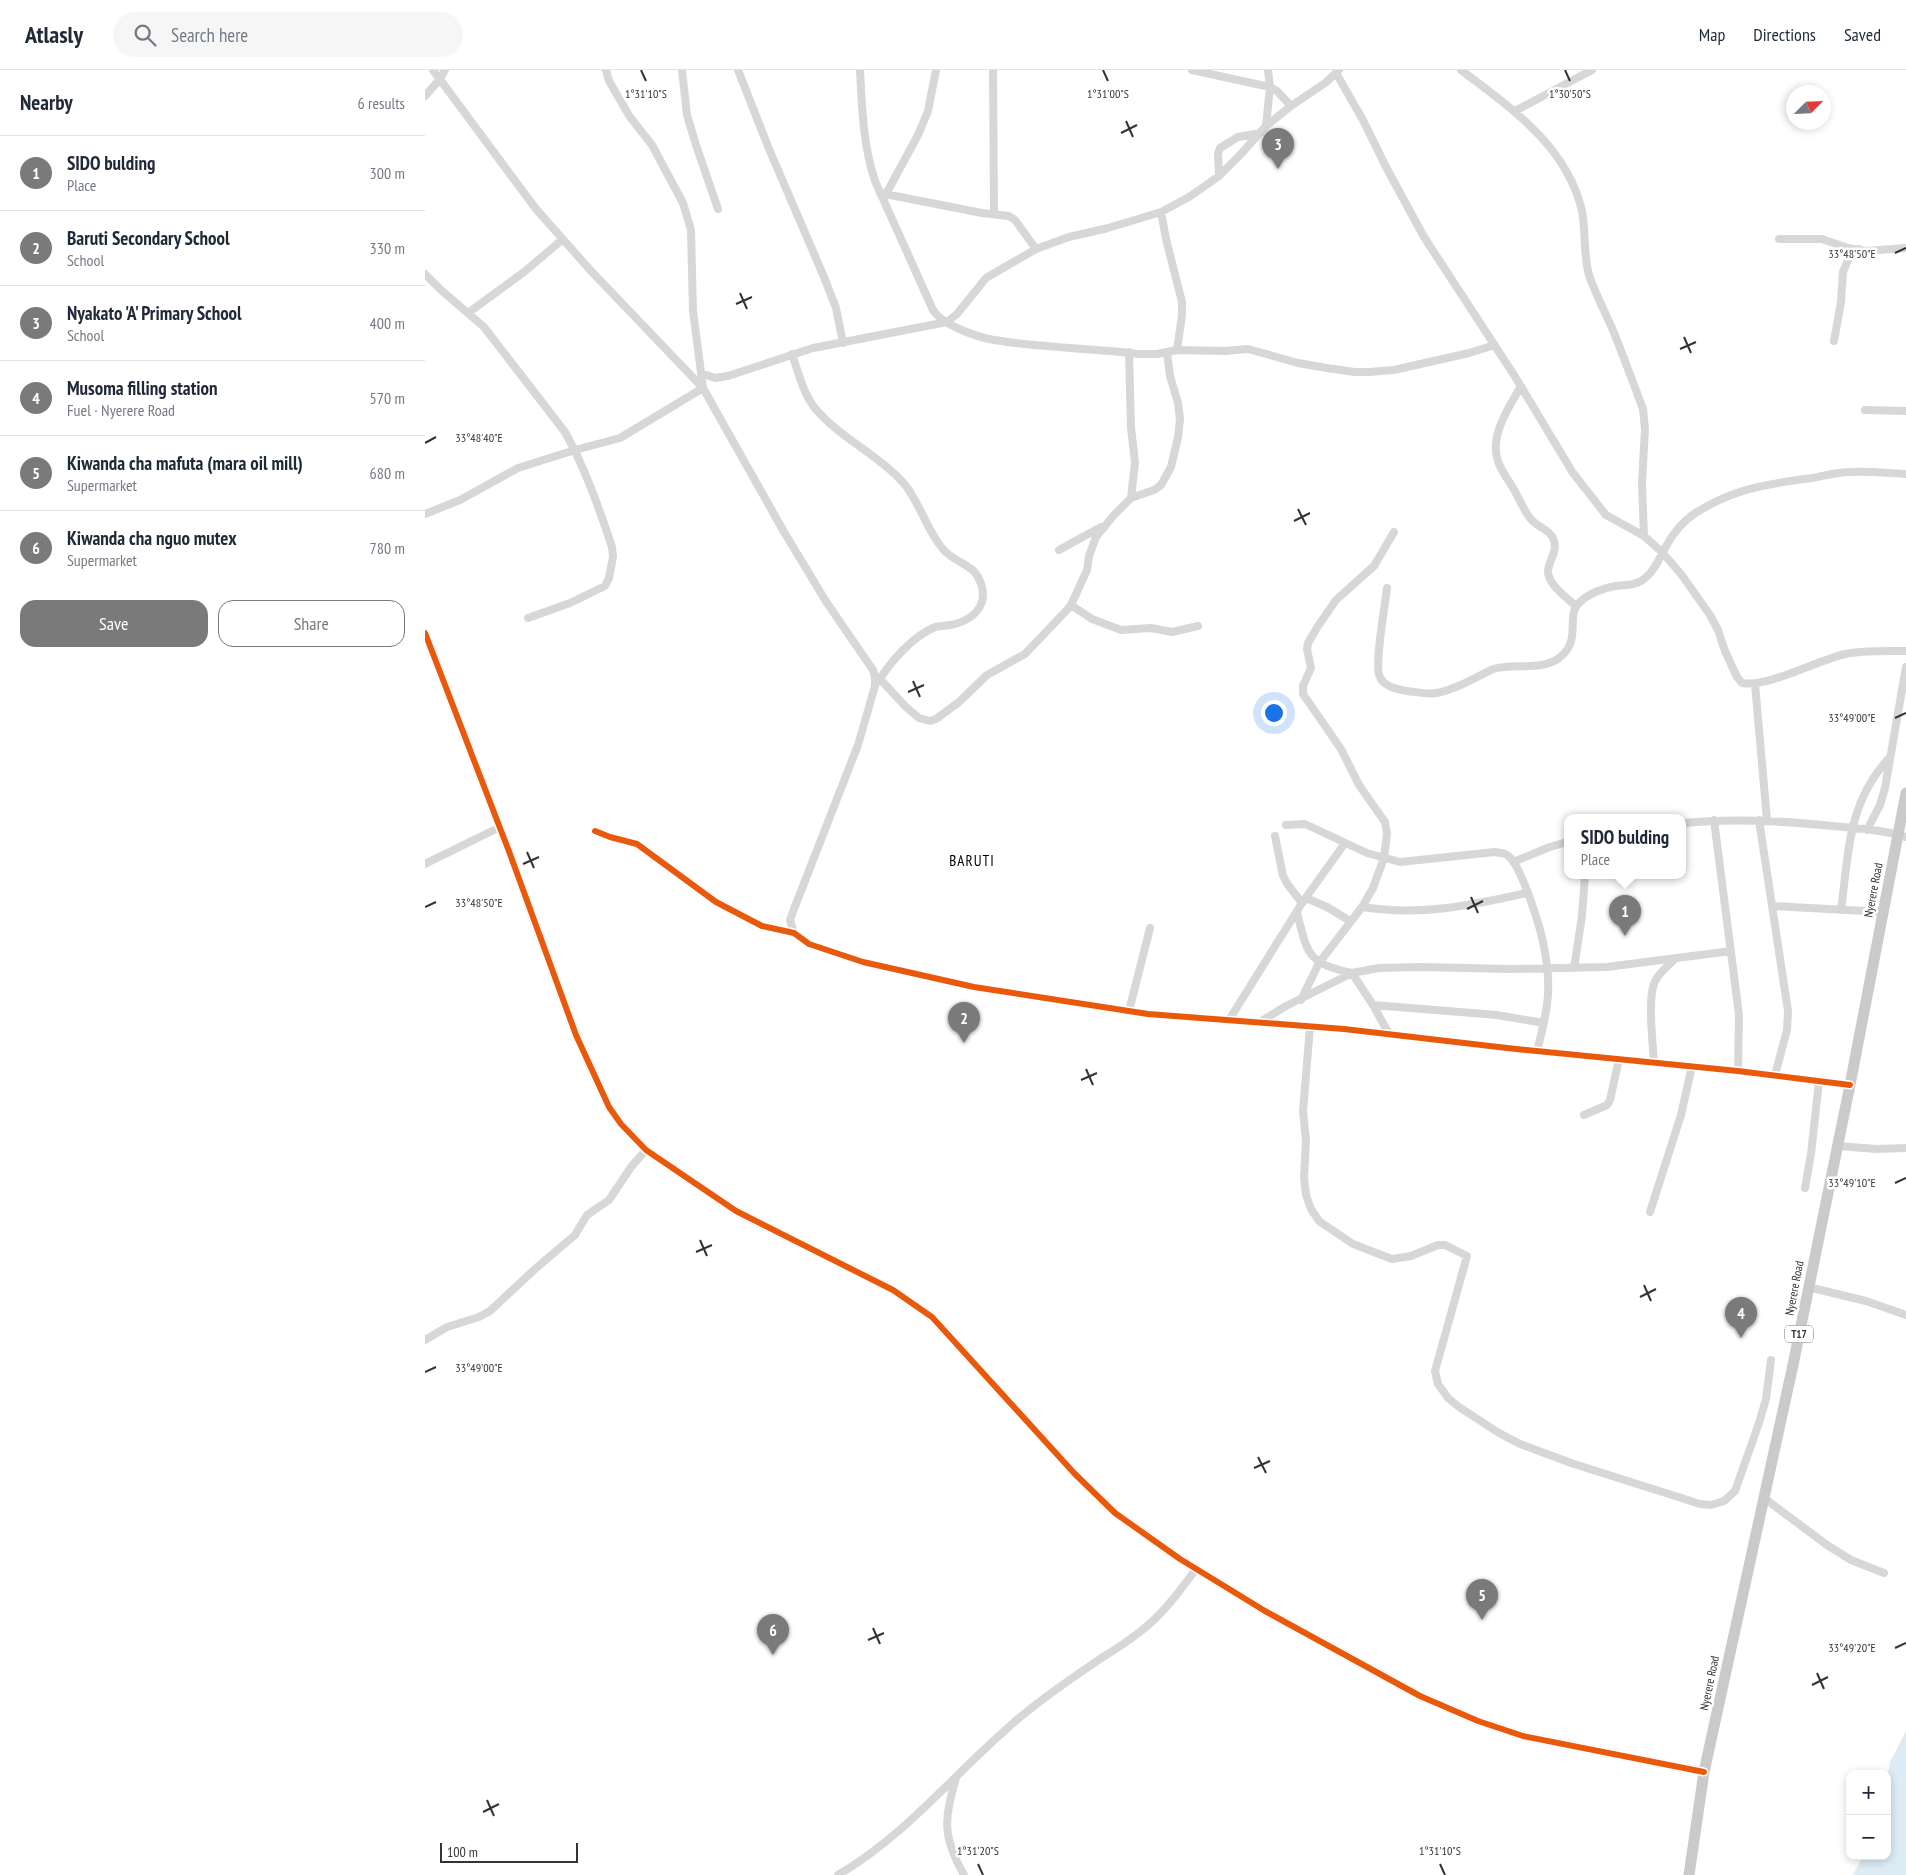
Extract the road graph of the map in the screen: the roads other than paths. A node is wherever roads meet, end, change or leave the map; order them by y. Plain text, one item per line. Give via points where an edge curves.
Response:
1 (433, 70) edge
2 (445, 70) edge
3 (606, 70) edge
4 (682, 70) edge
5 (738, 70) edge
6 (860, 70) edge
7 (936, 70) edge
8 (993, 70) edge
9 (1191, 70) edge
10 (1268, 70) edge
11 (1461, 70) edge
12 (1592, 70) edge
13 (1337, 72) edge
14 (440, 79) junction
15 (1270, 87) junction
16 (425, 96) edge
17 (1291, 106) junction
18 (1515, 111) junction
19 (1266, 126) junction
20 (1260, 132) junction
21 (1219, 176) junction
22 (883, 193) junction
23 (718, 209) dead end
24 (1161, 212) junction
25 (995, 213) junction
26 (563, 239) junction
27 (1779, 239) dead end
28 (1906, 248) edge
29 (1036, 249) junction
30 (1859, 249) junction
31 (425, 274) edge
32 (468, 313) junction
33 (947, 322) junction
34 (1834, 341) dead end
35 (843, 343) junction
36 (1495, 345) junction
37 (1177, 350) junction
38 (1129, 352) junction
39 (1167, 353) junction
40 (792, 354) junction
41 (701, 373) junction
42 (1521, 386) junction
43 (703, 388) junction
44 (1865, 410) dead end
45 (1906, 411) edge
46 (575, 450) junction
47 (1906, 474) edge
48 (1131, 498) junction
49 (425, 514) edge
50 (1105, 525) junction
51 (1394, 532) dead end
52 (1644, 536) junction
53 (1059, 550) dead end
54 (1662, 552) junction
55 (1387, 588) dead end
56 (1071, 605) junction
57 (1577, 606) junction
58 (529, 618) dead end
59 (1198, 626) dead end
60 (425, 634) edge
61 (1906, 651) edge
62 (1906, 667) edge
63 (880, 678) junction
64 (1755, 684) junction
65 (875, 686) junction
66 (1890, 757) junction
67 (1906, 793) edge
68 (1714, 820) junction
69 (1763, 820) junction
70 (1686, 823) edge
71 (1286, 825) dead end
72 (499, 827) junction
73 (1852, 828) junction
74 (1867, 830) junction
75 (595, 831) dead end
76 (1275, 836) dead end
77 (1902, 836) edge
78 (1345, 843) junction
79 (1564, 843) edge
80 (1384, 858) junction
81 (1513, 862) junction
82 (425, 864) edge
83 (1585, 879) edge
84 (1527, 893) junction
85 (1304, 901) junction
86 (1773, 906) junction
87 (1362, 907) junction
88 (1841, 910) junction
89 (1297, 912) junction
90 (1883, 912) junction
91 (1350, 921) junction
92 (1150, 928) dead end
93 (794, 933) junction
94 (1731, 951) junction
95 (1676, 958) junction
96 (1319, 963) junction
97 (1547, 968) junction
98 (1575, 968) junction
99 (1352, 973) junction
100 (1301, 1000) junction
101 (1373, 1005) junction
102 (1129, 1011) junction
103 (1229, 1020) junction
104 (1260, 1022) junction
105 (1544, 1023) junction
106 (1311, 1027) junction
107 (1389, 1034) junction
108 (1537, 1051) junction
109 (1619, 1059) junction
110 (1655, 1063) junction
111 (1693, 1066) junction
112 (1738, 1071) junction
113 (1775, 1075) junction
114 (1819, 1081) junction
115 (1850, 1085) junction
116 (1584, 1115) dead end
117 (1837, 1146) junction
118 (1906, 1148) edge
119 (646, 1150) junction
120 (1805, 1188) dead end
121 (1650, 1212) dead end
122 (1808, 1287) junction
123 (1906, 1315) edge
124 (425, 1340) edge
125 (1771, 1360) dead end
126 (1764, 1498) junction
127 (1196, 1569) junction
128 (1884, 1573) dead end
129 (1704, 1772) junction
130 (957, 1776) junction
131 (838, 1875) edge
132 (964, 1875) edge
133 (1689, 1875) edge

1 - 14 street
2 - 14 street
3 - 41 street via 609,81 630,117 652,145 683,203 691,230 693,310
4 - 23 street via 687,115
5 - 35 street via 830,292
6 - 22 street via 866,150
7 - 22 street via 928,111 918,135
8 - 25 street
9 - 15 street
10 - 15 street
11 - 18 street
12 - 18 street
13 - 17 street
13 - 36 street via 1424,238
14 - 16 street
14 - 26 street via 536,209
15 - 17 street
15 - 19 street
17 - 19 street
18 - 52 street via 1553,151 1573,184 1582,213 1589,274 1643,409
19 - 20 street
20 - 21 street
20 - 21 street via 1238,137 1220,148
21 - 24 street
22 - 25 street
22 - 33 street via 933,310
24 - 29 street
24 - 37 street via 1182,302
25 - 29 street via 1015,220
26 - 32 street
26 - 43 street
27 - 30 street via 1821,239
28 - 30 street
29 - 33 street via 986,278
30 - 34 street via 1848,260 1843,272
31 - 32 street
32 - 46 street via 494,339 565,432
33 - 35 street
33 - 38 street via 993,340
35 - 40 street
36 - 37 street via 1469,354 1369,372 1298,363 1249,349
36 - 42 street
37 - 39 street
38 - 39 street
38 - 48 street via 1135,462
39 - 48 street via 1180,419 1175,453 1161,485
40 - 41 street via 728,376 715,378
40 - 63 street via 813,406 900,480 947,554 974,570 980,582 982,601 974,615 960,623 929,631 901,652
41 - 43 street
42 - 52 street via 1565,461 1599,509
42 - 57 street via 1505,413 1495,444 1498,462 1530,519 1551,533 1555,546 1549,576 1563,595
43 - 46 street via 629,434
43 - 65 street via 784,532 873,670
44 - 45 street
46 - 49 street via 518,468 460,500
46 - 58 street via 612,547 609,578 605,586
47 - 54 street via 1847,472 1742,491 1702,508 1685,521
48 - 50 street
50 - 53 street
50 - 56 street via 1096,537 1087,570
51 - 80 street via 1377,563 1336,600 1308,643 1311,668 1303,686 1303,694 1331,733 1359,786 1385,822
52 - 54 street
54 - 57 street via 1654,568 1641,581 1603,589
54 - 64 street via 1710,614 1737,677 1742,683
55 - 57 street via 1379,674 1389,686 1423,693 1440,692 1493,669 1557,660 1570,645
56 - 59 street via 1092,619 1121,630 1151,628 1172,632
56 - 63 street via 1025,654 987,675 936,719 919,718
60 - 72 street
61 - 64 street via 1846,654
62 - 66 street
63 - 65 street
64 - 69 street
65 - 93 street via 850,766 790,920
66 - 73 street via 1868,784
66 - 74 street via 1880,805
67 - 77 main road, Nyerere Road / T17
68 - 69 street
68 - 70 street
68 - 94 street
69 - 73 street
69 - 86 street
71 - 78 street via 1305,824
72 - 82 street
72 - 119 street via 575,1035 609,1107
73 - 74 street
73 - 88 street
74 - 77 street
75 - 93 street via 637,844 731,912 762,926
76 - 85 street via 1283,876
77 - 90 main road, Nyerere Road / T17
78 - 80 street
78 - 85 street
79 - 81 street
80 - 81 street via 1420,862 1495,852 1507,855
80 - 87 street
81 - 84 street
83 - 98 street
84 - 87 street via 1417,912
84 - 97 street via 1544,945
85 - 89 street
85 - 91 street via 1327,908
86 - 88 street
86 - 113 street via 1788,1011 1787,1030
87 - 91 street
88 - 90 street
89 - 96 street via 1309,952
89 - 103 street
90 - 115 main road, Nyerere Road / T17
91 - 96 street
92 - 102 street
93 - 102 street via 809,944 863,962 1007,993
94 - 95 street
94 - 112 street via 1739,1015
95 - 98 street
95 - 110 street via 1656,980 1653,989
96 - 99 street
96 - 100 street
97 - 98 street
97 - 99 street via 1379,968
97 - 105 street
99 - 100 street
99 - 101 street
100 - 104 street
101 - 105 street via 1497,1015
101 - 107 street
102 - 103 street
103 - 104 street
104 - 106 street
105 - 108 street
106 - 107 street
106 - 125 street via 1303,1111 1306,1141 1304,1177 1311,1209 1319,1221 1353,1244 1386,1257 1402,1258 1439,1245 1467,1256 1435,1371 1438,1384 1459,1408 1499,1433 1548,1455 1700,1504 1711,1504 1724,1501 1735,1491 1766,1399
107 - 108 street
108 - 109 street
109 - 110 street
109 - 116 street via 1607,1105
110 - 111 street
111 - 112 street
111 - 121 street
112 - 113 street
113 - 114 street
114 - 115 street
114 - 120 street
115 - 117 main road, Nyerere Road / T17
117 - 118 street
117 - 122 main road, Nyerere Road / T17
119 - 124 street via 631,1166 609,1200 587,1215 575,1235 490,1311 447,1327
119 - 127 street via 735,1211 893,1290 932,1317 1115,1513
122 - 123 street
122 - 126 main road, Nyerere Road / T17
126 - 128 street via 1827,1545 1851,1560
126 - 129 main road, Nyerere Road / T17
127 - 129 street via 1265,1611 1450,1710 1523,1736
127 - 130 street via 1149,1625 1024,1713
129 - 133 main road, Nyerere Road / T17
130 - 131 street via 893,1838
130 - 132 street via 947,1817 947,1832 953,1854

